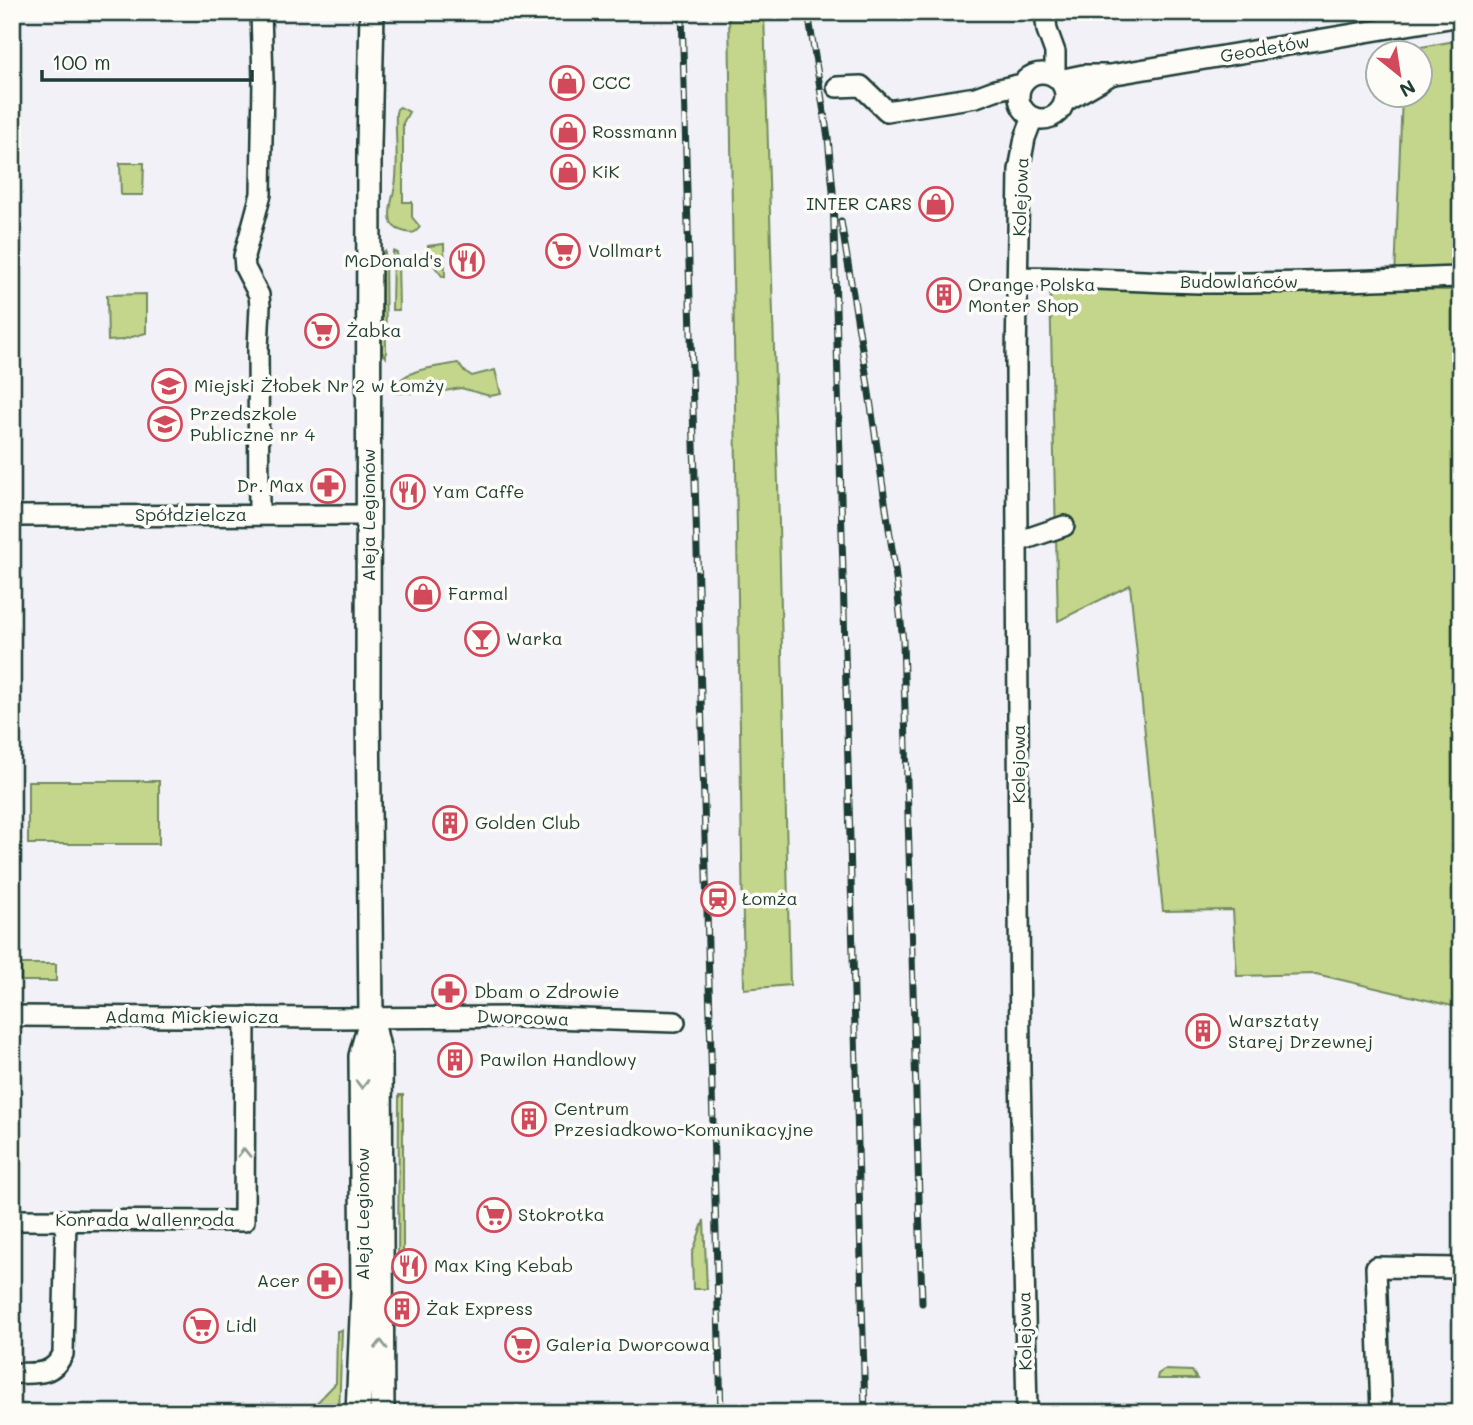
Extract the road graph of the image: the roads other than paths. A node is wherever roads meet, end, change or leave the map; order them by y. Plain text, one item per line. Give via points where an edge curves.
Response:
1 (261, 12) edge
2 (372, 12) edge
3 (1461, 16) edge
4 (1046, 21) edge
5 (1110, 75) junction
6 (1028, 79) junction
7 (1057, 79) junction
8 (837, 87) dead end
9 (976, 97) junction
10 (1064, 102) junction
11 (1027, 111) junction
12 (1461, 276) edge
13 (1018, 277) junction
14 (259, 515) junction
15 (369, 515) junction
16 (12, 516) edge
17 (1064, 526) dead end
18 (1017, 542) junction
19 (12, 1016) edge
20 (245, 1017) junction
21 (371, 1017) junction
22 (675, 1022) dead end
23 (12, 1220) edge
24 (66, 1220) junction
25 (1461, 1268) edge
26 (12, 1373) edge
27 (358, 1413) edge
28 (382, 1413) edge
29 (1027, 1413) edge
30 (1381, 1413) edge

1 - 14 street via 261,194 244,263 260,306
2 - 15 main road, Aleja Legionów
3 - 5 street, Geodetów
4 - 6 street
4 - 7 street
5 - 7 street
5 - 10 street
6 - 7 street via 1041,73
6 - 9 street
6 - 11 street via 1019,98
7 - 10 street
8 - 9 street via 861,86 887,111
9 - 11 street
10 - 11 street via 1048,118
11 - 13 street, Kolejowa via 1019,170
12 - 13 street, Budowlańców via 1199,283
13 - 18 street, Kolejowa
14 - 15 street, Spółdzielcza
14 - 16 street, Spółdzielcza
15 - 21 main road, Aleja Legionów
17 - 18 street
18 - 29 street, Kolejowa
19 - 20 street, Adama Mickiewicza
20 - 21 street, Adama Mickiewicza
24 -> 20 street, Konrada Wallenroda via 244,1221
21 - 22 street, Dworcowa
21 -> 27 main road, Aleja Legionów via 361,1056 363,1293
28 -> 21 main road, Aleja Legionów via 380,1056
23 - 24 street, Konrada Wallenroda
24 - 26 street via 62,1354 46,1371
25 - 30 street via 1376,1267

